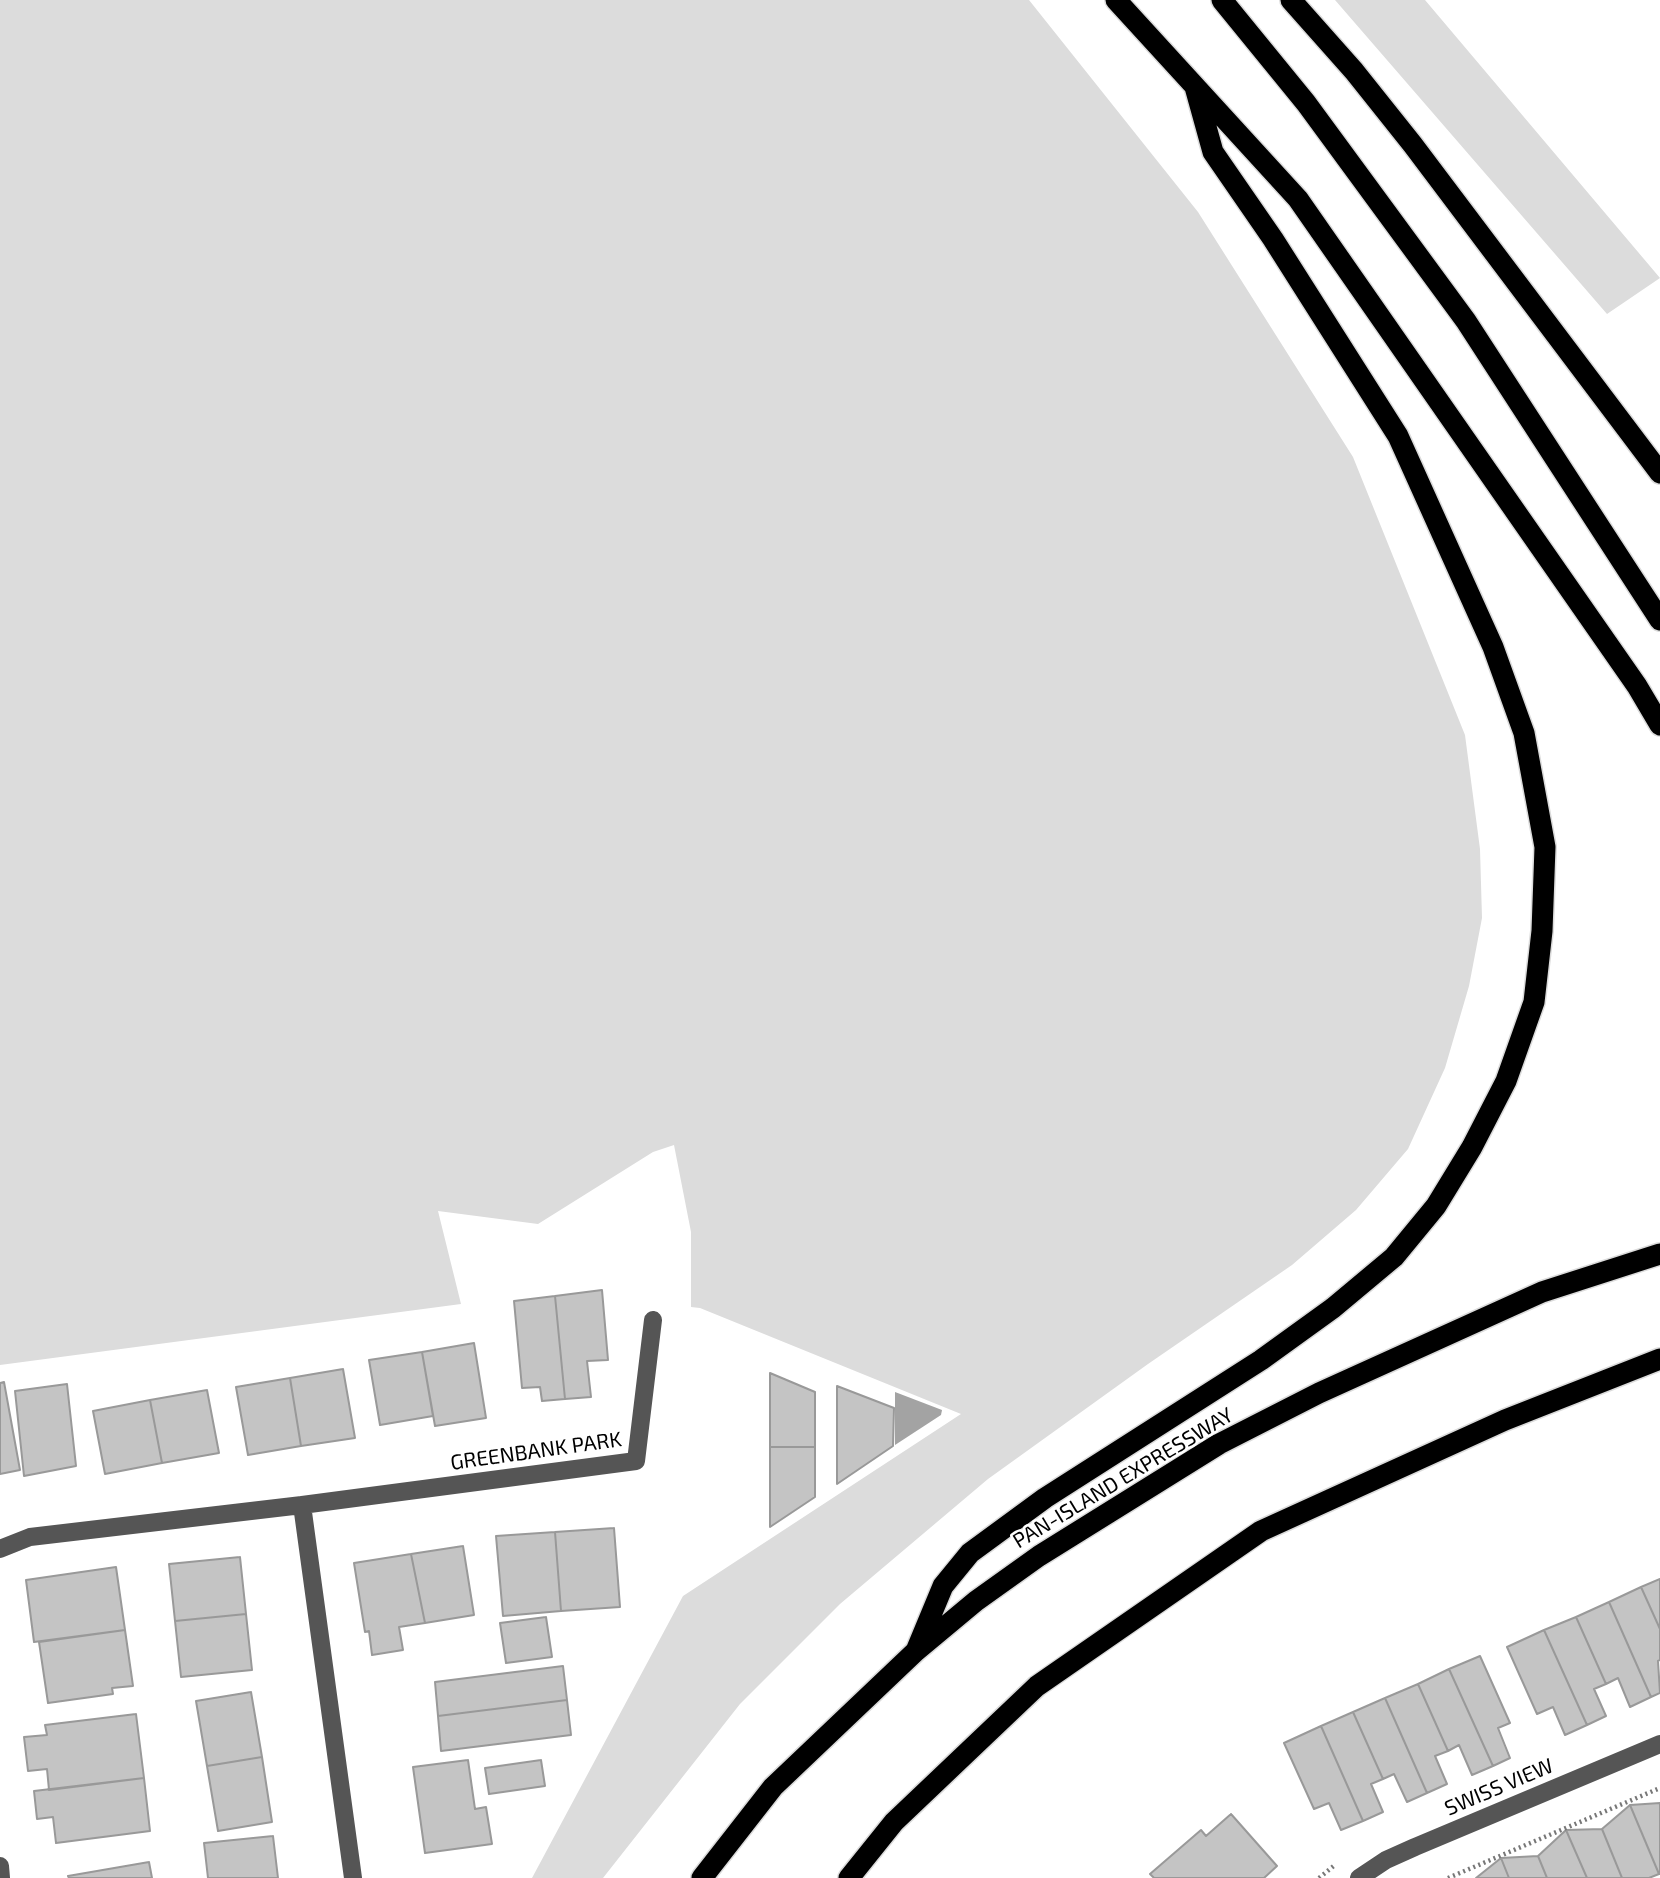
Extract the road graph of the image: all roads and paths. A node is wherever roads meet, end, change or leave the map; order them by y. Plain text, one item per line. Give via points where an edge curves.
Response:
1 (1116, 0) edge
2 (1222, 0) edge
3 (1291, 0) edge
4 (1195, 87) junction
5 (1660, 473) edge
6 (1660, 620) edge
7 (1660, 725) edge
8 (1660, 1254) edge
9 (653, 1320) dead end
10 (1660, 1359) edge
11 (302, 1505) junction
12 (0, 1549) edge
13 (916, 1651) junction
14 (1660, 1744) edge
15 (1660, 1788) edge
16 (0, 1866) edge
17 (1, 1878) edge
18 (353, 1878) edge
19 (702, 1878) edge
20 (849, 1878) edge
21 (1359, 1878) edge
22 (1448, 1878) edge

1 - 4 highway
2 - 6 highway via 1306,103 1466,321
3 - 5 highway via 1413,145
4 - 7 highway via 1298,199
4 - 13 highway via 1213,152 1398,436 1493,647 1524,733 1545,847 1534,1002 1506,1081 1472,1147 1436,1206 1394,1257 1261,1360 1045,1499 970,1553 943,1586
8 - 13 highway, PAN-ISLAND EXPRESSWAY via 1542,1292 1219,1444 1039,1556
9 - 11 street, GREENBANK PARK via 636,1461
10 - 20 highway via 1505,1420 1261,1531 1037,1686 894,1822
11 - 12 street, GREENBANK PARK via 30,1537
11 - 18 street
13 - 19 highway, PAN-ISLAND EXPRESSWAY via 773,1787
14 - 21 street, SWISS VIEW via 1415,1847
15 - 22 path
16 - 17 street

